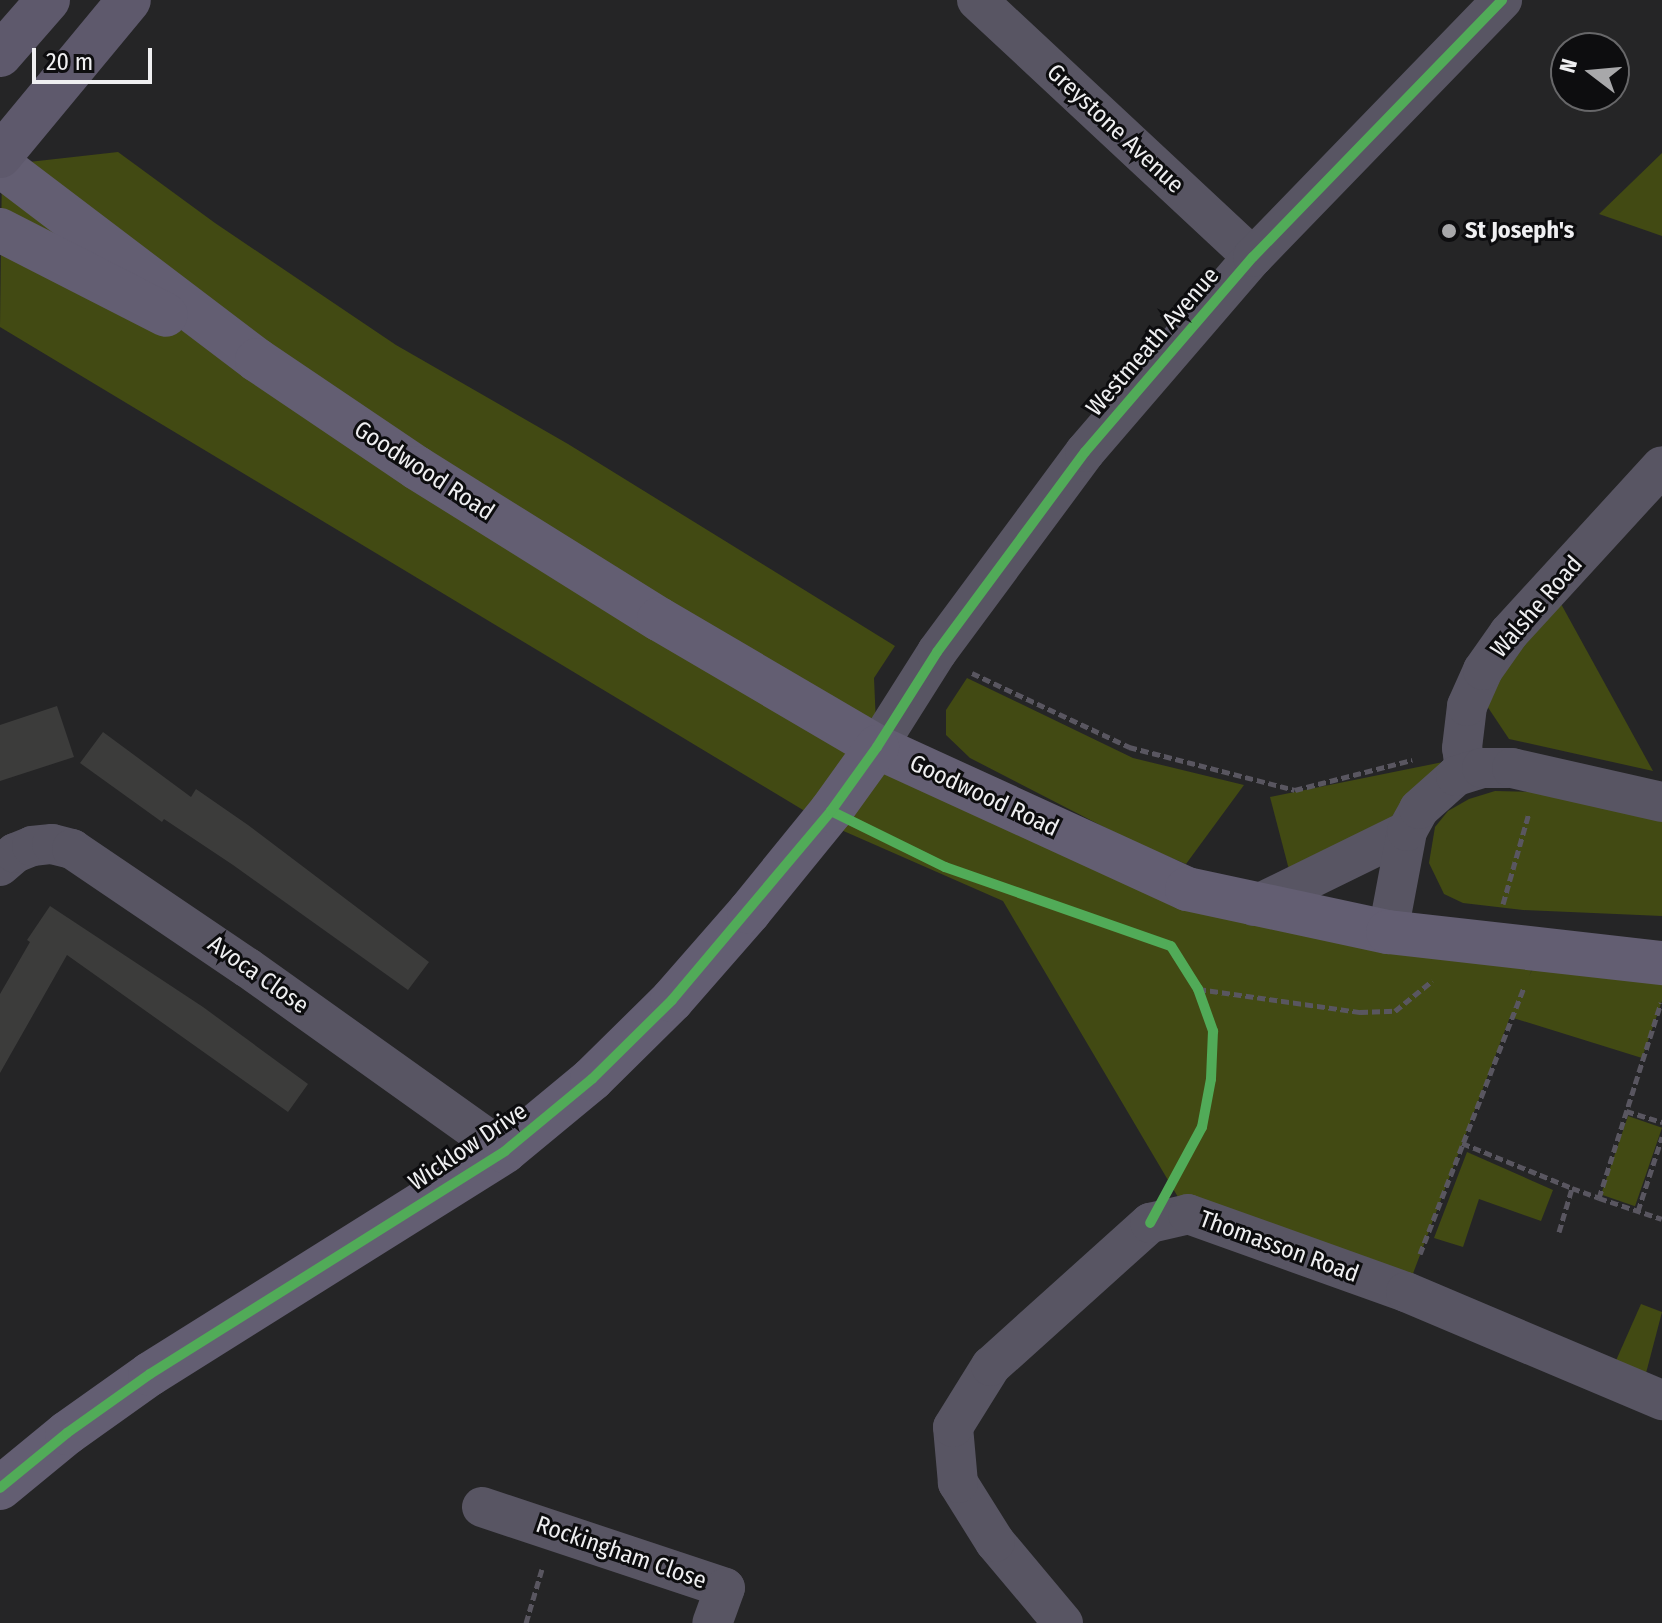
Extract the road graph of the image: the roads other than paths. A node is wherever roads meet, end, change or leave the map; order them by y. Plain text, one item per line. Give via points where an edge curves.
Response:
1 (48, 0) edge
2 (129, 0) edge
3 (977, 0) edge
4 (1502, 0) edge
5 (0, 55) edge
6 (0, 156) edge
7 (0, 165) edge
8 (0, 230) edge
9 (1253, 257) junction
10 (257, 360) junction
11 (1662, 466) edge
12 (877, 747) junction
13 (1463, 760) junction
14 (1662, 802) edge
15 (1407, 831) junction
16 (0, 866) edge
17 (1254, 906) junction
18 (1388, 932) junction
19 (1662, 963) edge
20 (505, 1151) junction
21 (1662, 1400) edge
22 (0, 1488) edge
23 (482, 1507) dead end
24 (712, 1623) edge
25 (1063, 1623) edge

1 - 5 highway
2 - 6 highway
3 - 9 street, Greystone Avenue
4 - 9 street, Westmeath Avenue
7 - 10 street, Goodwood Road
8 - 10 street, Goodwood Road
9 - 12 street, Westmeath Avenue via 1085,452 937,652
10 - 12 street, Goodwood Road via 417,468
11 - 13 street, Walshe Road via 1509,633 1483,670 1467,706
12 - 17 street, Goodwood Road via 1187,889
12 - 20 street, Wicklow Drive via 823,822 672,1000 592,1079
13 - 14 street
13 - 15 street via 1419,809
15 - 17 street
15 - 18 street
16 - 20 street, Avoca Close via 32,846 72,849
17 - 18 street, Goodwood Road
18 - 19 street, Goodwood Road
20 - 22 street, Wicklow Drive via 150,1374
21 - 25 street, Thomasson Road via 1406,1292 1188,1214 1150,1223 991,1366 953,1427 958,1483 995,1542
23 - 24 street, Rockingham Close via 725,1588

